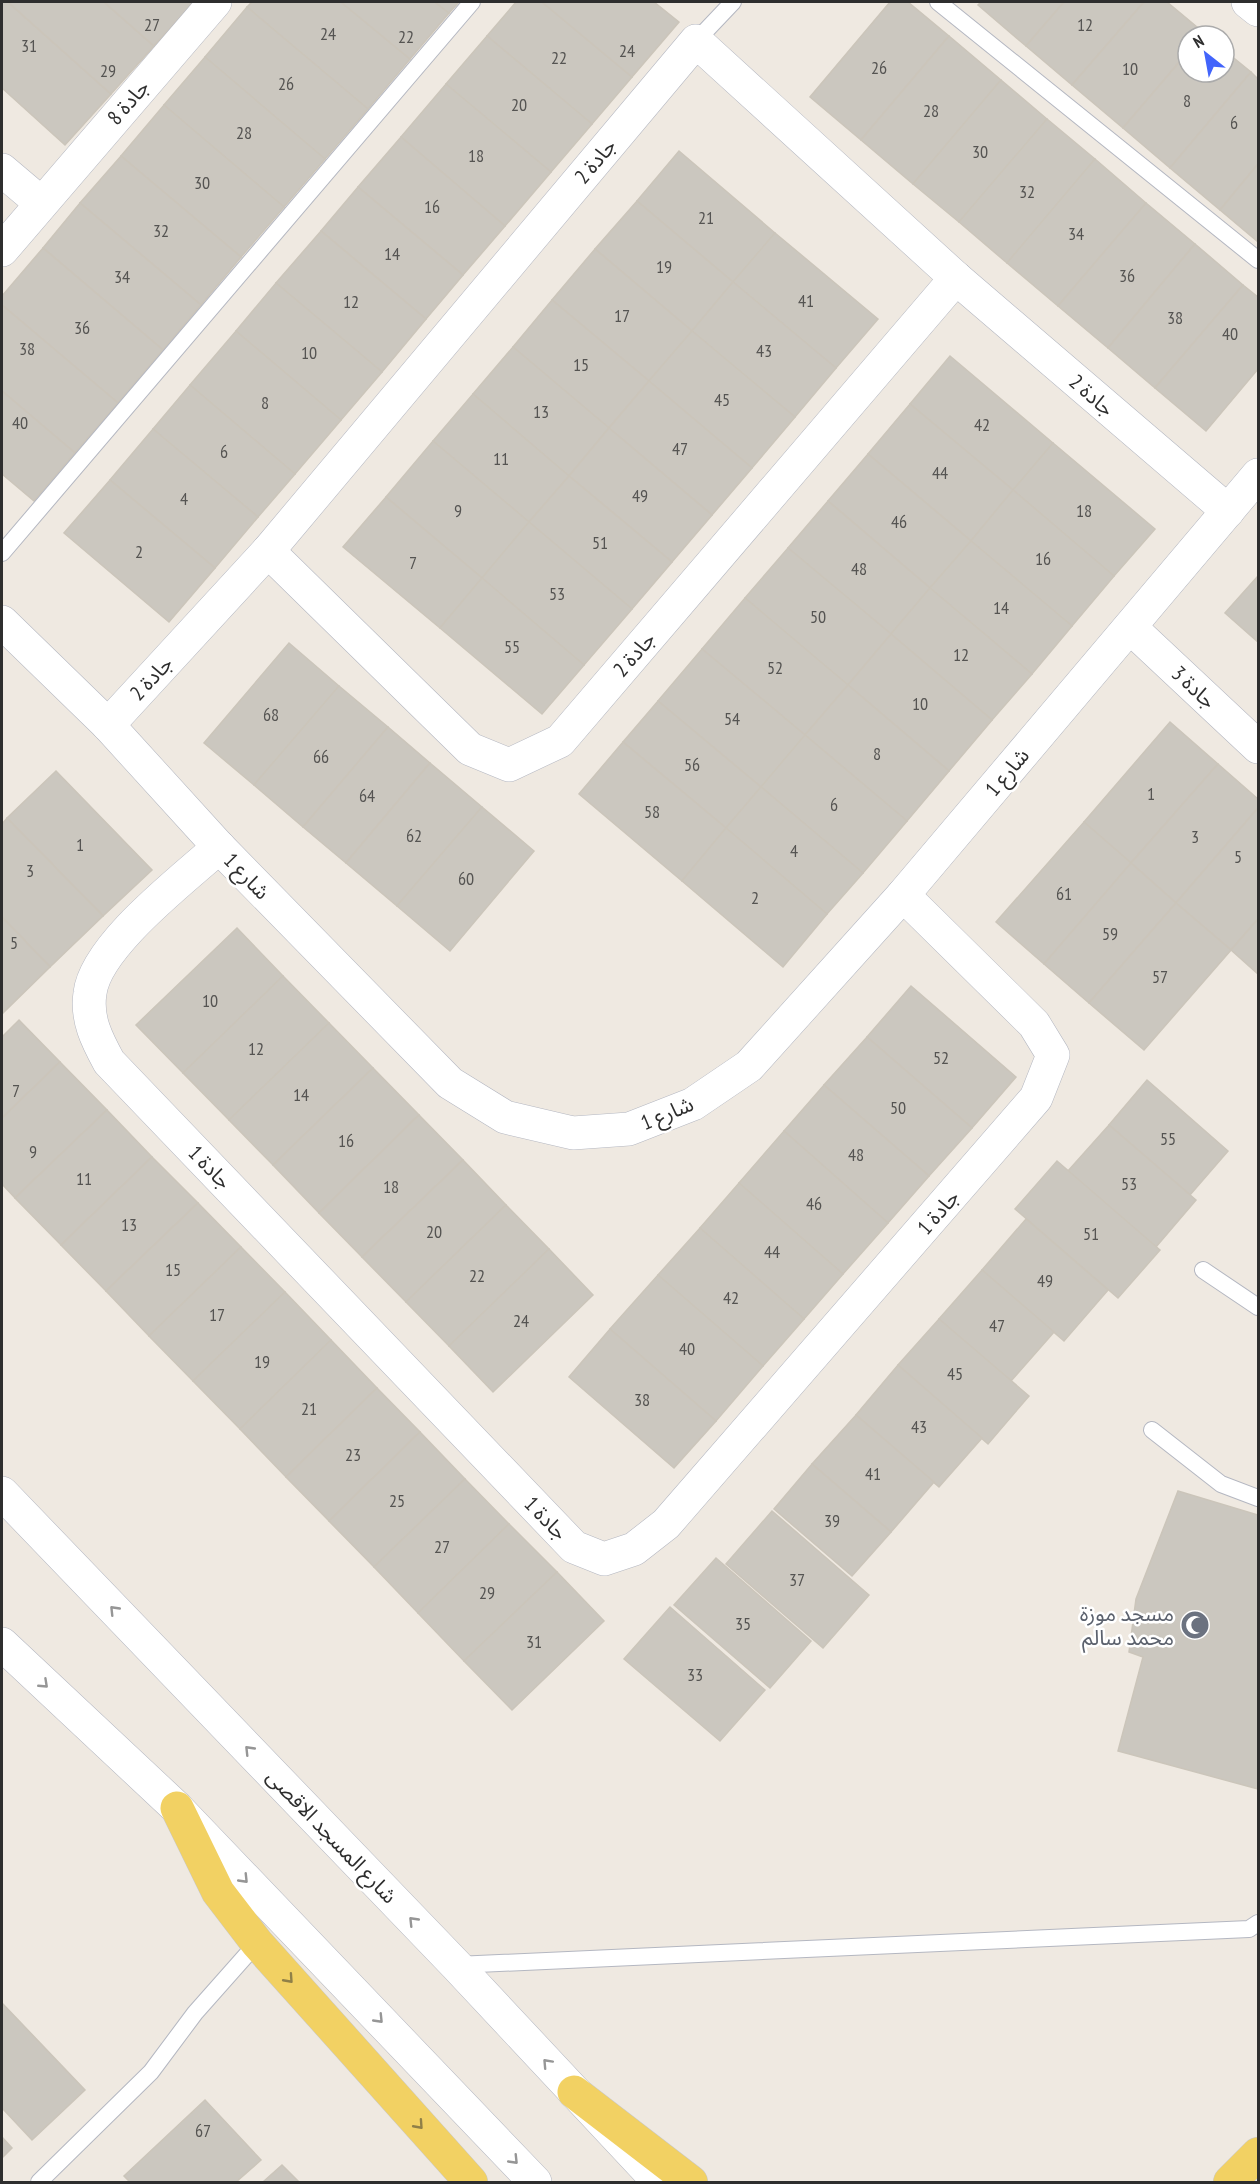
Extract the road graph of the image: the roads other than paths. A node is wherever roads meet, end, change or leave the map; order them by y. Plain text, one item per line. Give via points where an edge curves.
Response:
1 (215, 2) edge
2 (472, 2) edge
3 (733, 2) edge
4 (938, 2) edge
5 (1248, 2) edge
6 (1258, 10) edge
7 (696, 40) junction
8 (2, 170) edge
9 (41, 203) junction
10 (2, 250) edge
11 (1258, 260) edge
12 (956, 278) junction
13 (1258, 475) edge
14 (1228, 511) junction
15 (268, 551) junction
16 (2, 553) edge
17 (2, 622) edge
18 (1130, 627) junction
19 (108, 725) junction
20 (1258, 747) edge
21 (219, 847) junction
22 (903, 895) junction
23 (1203, 1270) dead end
24 (1258, 1307) edge
25 (1152, 1430) dead end
26 (2, 1492) edge
27 (1258, 1498) edge
28 (2, 1644) edge
29 (177, 1809) junction
30 (1258, 1923) edge
31 (257, 1943) junction
32 (456, 1965) junction
33 (574, 2092) junction
34 (1258, 2154) edge
35 (39, 2182) edge
36 (471, 2182) edge
37 (535, 2182) edge
38 (659, 2182) edge
39 (691, 2182) edge
40 (1230, 2182) edge

1 - 9 street, جادة 8
2 - 16 lane
3 - 7 lane
4 - 11 lane
5 - 6 street
7 - 12 street, جادة 2
7 - 15 street, جادة 2
8 - 9 street
9 - 10 street, جادة 8
12 - 14 street, جادة 2
12 - 15 street, جادة 2 via 560,741 509,765 470,749
13 - 14 street, شارع 1
14 - 18 street, شارع 1
15 - 19 street, جادة 2
17 - 19 street, شارع 1
18 - 20 street, جادة 3
18 - 22 street, شارع 1
19 - 21 street, شارع 1
21 - 22 street, شارع 1 via 450,1083 505,1117 573,1133 629,1129 693,1104 749,1066
21 - 22 street, جادة 1 via 108,952 90,992 92,1030 109,1062 574,1547 604,1559 634,1549 666,1524 1036,1098 1053,1055 1034,1024
23 - 24 lane
25 - 27 lane via 1221,1484
32 -> 26 street, شارع المسجد الاقصى
28 -> 29 street
29 - 31 main road via 218,1892
29 -> 37 street
30 - 32 lane via 1249,1929
31 - 35 lane via 195,2013 151,2072
31 -> 36 main road
33 -> 32 street, شارع المسجد الاقصى
33 - 38 street, شارع المسجد الاقصى
33 - 39 main road
34 - 40 main road

